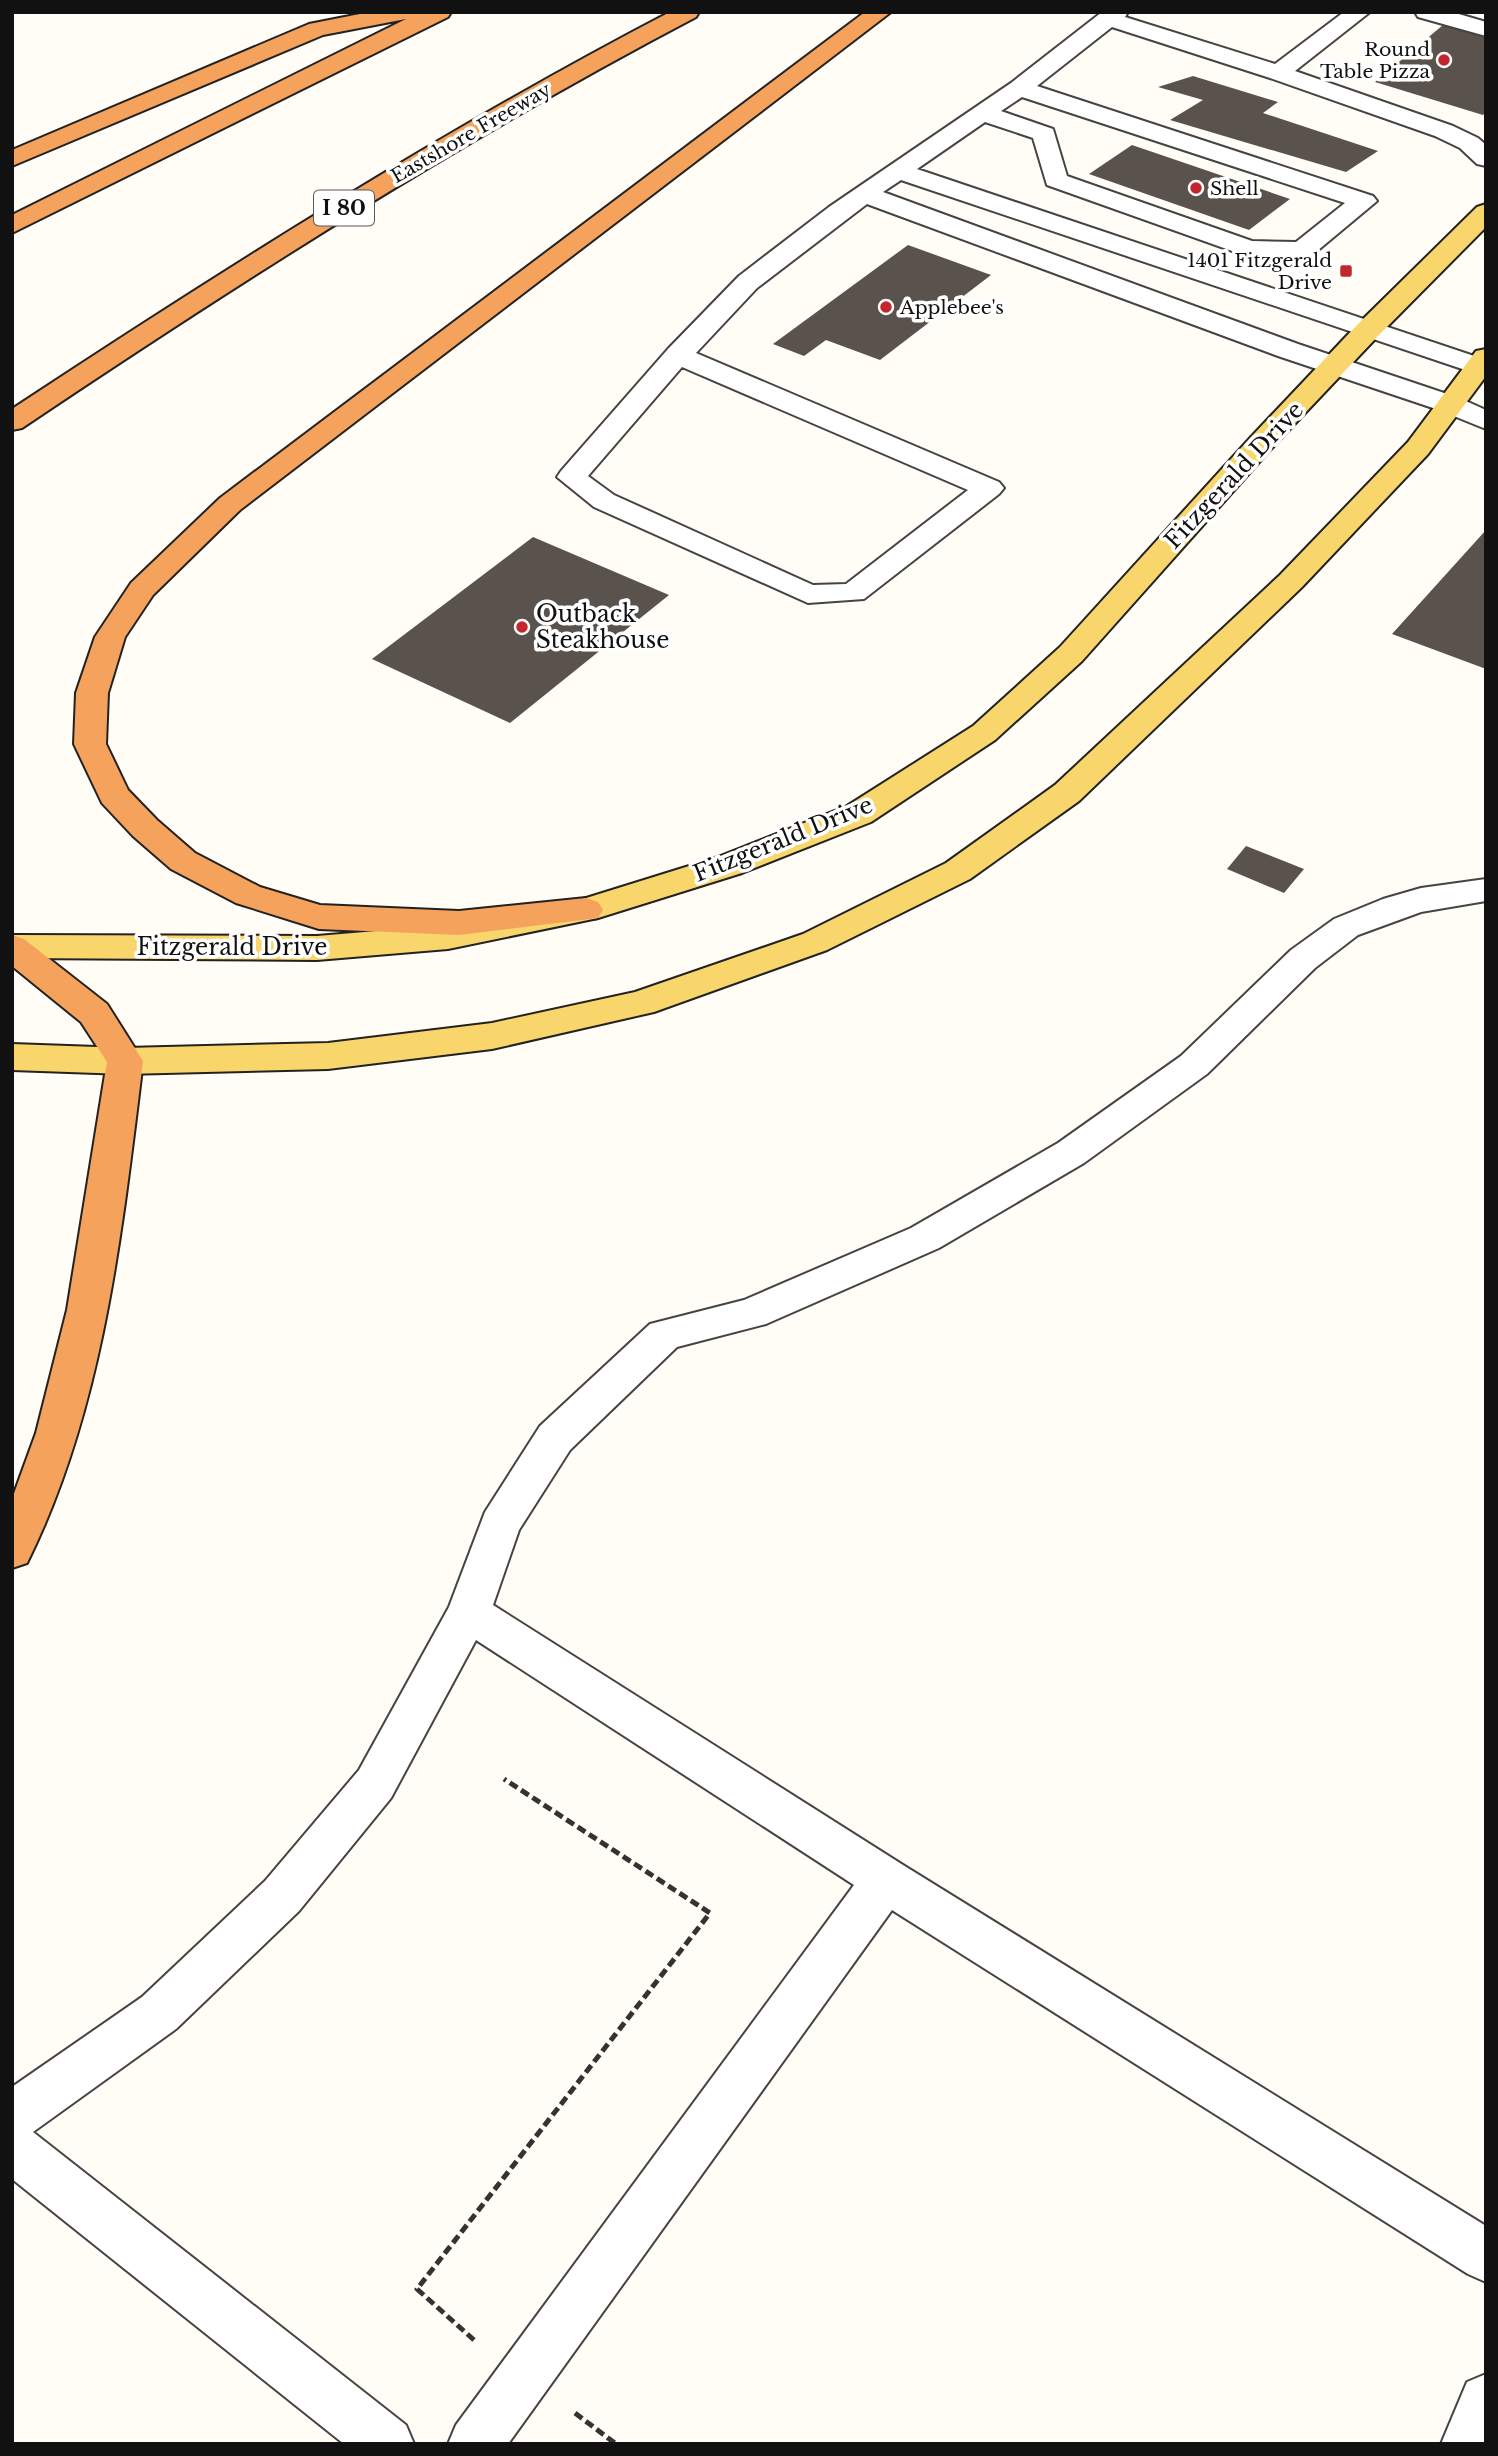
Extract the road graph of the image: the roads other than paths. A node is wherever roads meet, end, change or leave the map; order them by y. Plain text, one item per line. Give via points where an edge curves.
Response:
1 (408, 12) edge
2 (440, 12) edge
3 (688, 12) edge
4 (880, 12) edge
5 (1359, 12) edge
6 (1426, 12) edge
7 (1113, 15) edge
8 (1486, 29) edge
9 (1278, 74) junction
10 (1019, 88) junction
11 (982, 113) junction
12 (12, 159) edge
13 (1486, 159) edge
14 (897, 171) junction
15 (864, 194) junction
16 (1486, 212) edge
17 (12, 225) edge
18 (1367, 331) junction
19 (678, 355) junction
20 (1483, 364) edge
21 (1336, 366) junction
22 (1450, 404) junction
23 (1486, 421) edge
24 (12, 422) edge
25 (1486, 890) edge
26 (586, 910) junction
27 (13, 947) edge
28 (12, 1057) edge
29 (125, 1061) junction
30 (12, 1550) edge
31 (469, 1612) junction
32 (886, 1880) junction
33 (12, 2117) edge
34 (12, 2147) edge
35 (1486, 2256) edge
36 (1486, 2401) edge
37 (387, 2444) edge
38 (475, 2444) edge
39 (1468, 2444) edge

1 - 12 highway via 317,29
2 - 17 highway
3 - 24 highway, Eastshore Freeway / I 80 via 597,58 380,186
4 - 26 highway via 230,504 142,589 106,648 92,693 90,744 114,795 183,861 248,895 319,917 459,923
5 - 9 lane
6 - 8 lane
7 - 9 lane
7 - 10 lane
9 - 13 lane via 1444,131 1469,143
10 - 11 lane
10 - 11 lane via 1364,201 1302,250 1249,250 1056,180 1044,134
11 - 14 lane
14 - 15 lane
14 - 18 lane
15 - 19 lane via 748,282
15 - 21 lane
16 - 18 main road, Fitzgerald Drive
18 - 20 lane
18 - 21 main road, Fitzgerald Drive
19 - 19 lane via 571,477 604,501 808,594 853,593 989,488
20 - 22 main road
21 - 22 lane
21 - 26 main road, Fitzgerald Drive via 1071,654 984,733 859,814 730,865
22 - 23 lane
22 - 29 main road via 1418,448 1291,581 1067,793 958,871 815,942 641,1003 492,1036 328,1056
25 - 31 lane via 1421,900 1346,927 1304,959 1194,1065 1071,1153 925,1238 752,1313 664,1335 555,1438 500,1524
26 - 27 main road, Fitzgerald Drive via 449,937 317,948
27 - 29 highway via 93,1013
28 - 29 main road
29 - 30 highway via 102,1238 71,1374 37,1497
31 - 32 lane
31 - 33 lane via 375,1784 282,1896 159,2013
32 - 35 lane
32 - 38 lane
34 - 37 lane
36 - 39 lane

